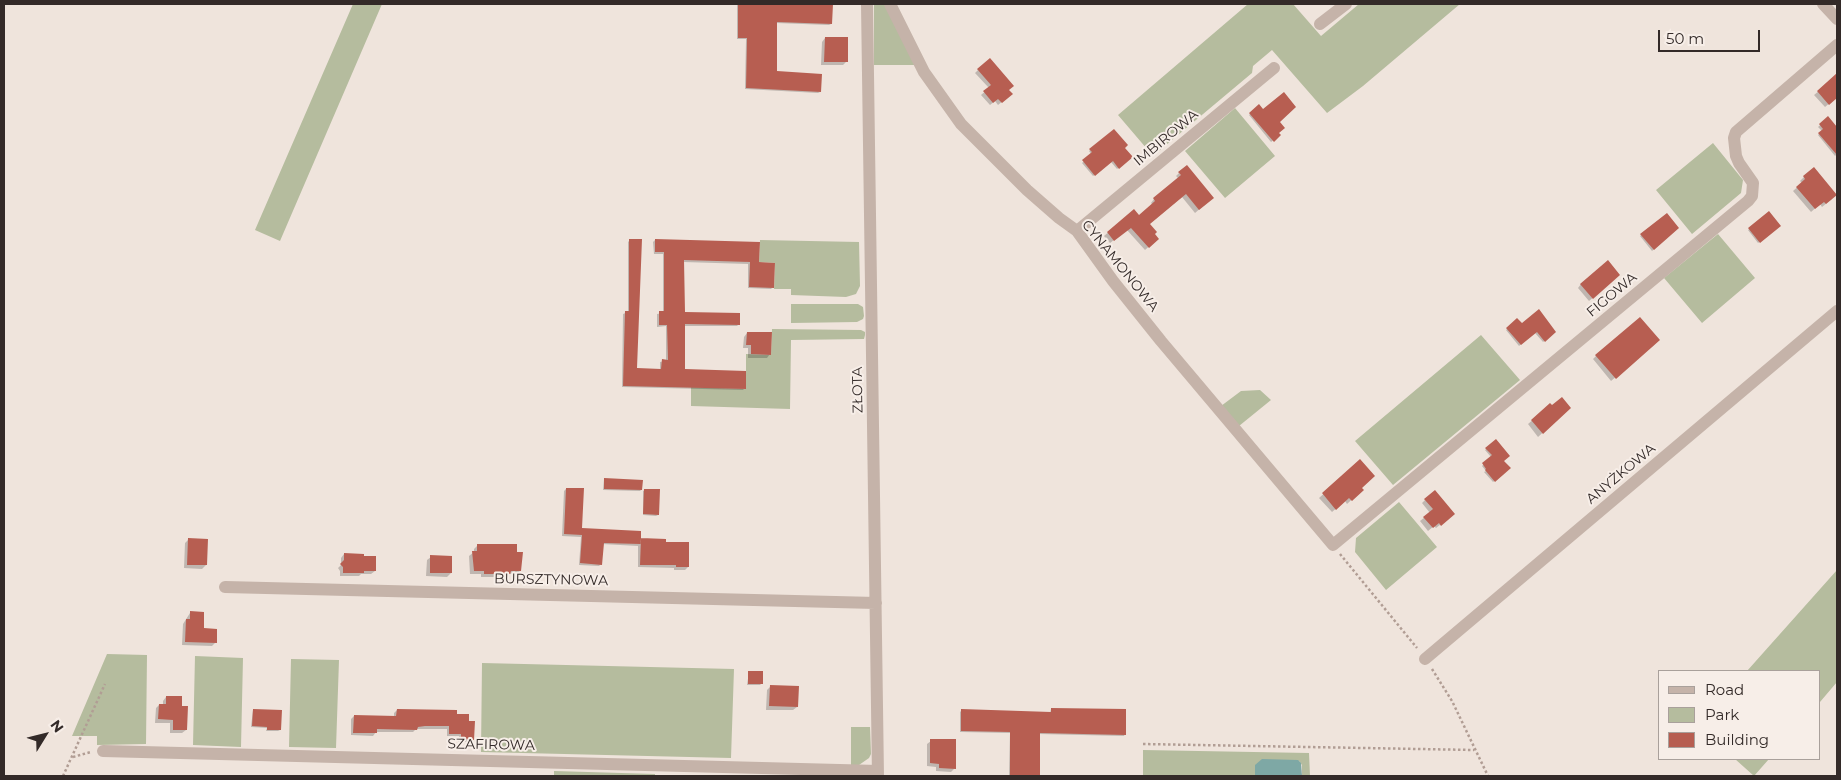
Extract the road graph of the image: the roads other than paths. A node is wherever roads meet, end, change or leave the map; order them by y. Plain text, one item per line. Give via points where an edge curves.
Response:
1 (867, 4) edge
2 (890, 4) edge
3 (1346, 4) edge
4 (1823, 4) edge
5 (1837, 19) edge
6 (1320, 24) dead end
7 (1837, 45) edge
8 (1274, 68) dead end
9 (1076, 231) junction
10 (1837, 311) edge
11 (1333, 545) joint
12 (225, 587) dead end
13 (876, 603) junction
14 (1425, 659) dead end
15 (103, 751) road end
16 (878, 774) edge

1 - 13 street, ZŁOTA
2 - 9 street, CYNAMONOWA via 924,72 961,124 1028,190
3 - 6 street
4 - 5 street
7 - 11 street, FIGOWA via 1736,132 1736,156 1753,183 1748,202
8 - 9 street, IMBIROWA
9 - 11 street, CYNAMONOWA via 1161,341
10 - 14 street, ANYŻKOWA
12 - 13 street, BURSZTYNOWA
13 - 16 street, ZŁOTA
15 - 16 street, SZAFIROWA

